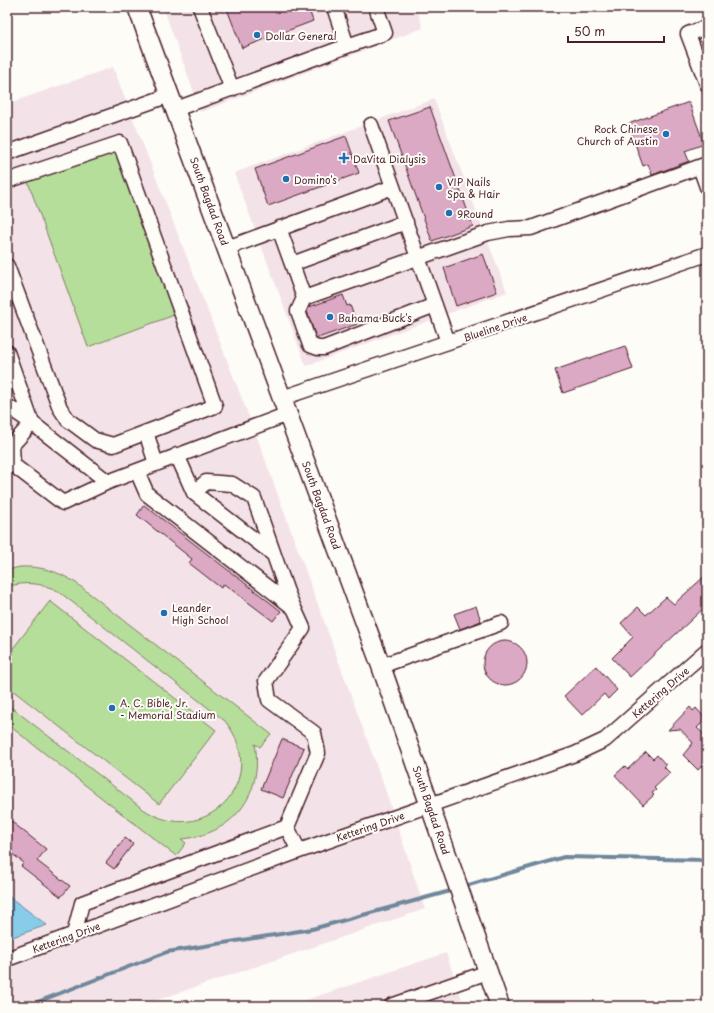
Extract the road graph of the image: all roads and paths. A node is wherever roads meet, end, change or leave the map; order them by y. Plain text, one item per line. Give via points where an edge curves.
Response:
1 (137, 7) edge
2 (200, 7) edge
3 (334, 7) edge
4 (376, 7) edge
5 (707, 27) edge
6 (347, 46) junction
7 (707, 84) edge
8 (232, 88) junction
9 (173, 102) junction
10 (371, 125) dead end
11 (7, 153) edge
12 (704, 165) edge
13 (7, 181) edge
14 (393, 187) junction
15 (707, 187) edge
16 (406, 222) junction
17 (279, 228) junction
18 (227, 248) junction
19 (707, 254) edge
20 (418, 258) junction
21 (292, 264) junction
22 (7, 266) edge
23 (304, 298) junction
24 (435, 305) junction
25 (448, 342) junction
26 (7, 352) edge
27 (7, 406) edge
28 (285, 406) junction
29 (32, 423) junction
30 (146, 432) junction
31 (177, 456) junction
32 (156, 464) junction
33 (137, 471) junction
34 (108, 482) junction
35 (194, 493) junction
36 (273, 554) junction
37 (294, 608) junction
38 (501, 623) dead end
39 (705, 657) edge
40 (381, 666) junction
41 (430, 805) junction
42 (286, 826) junction
43 (299, 851) junction
44 (74, 934) junction
45 (7, 959) edge
46 (488, 972) junction
47 (392, 1006) edge
48 (500, 1006) edge

1 - 9 main road, South Bagdad Road
2 - 8 street
3 - 6 street
4 - 6 street via 385,34
5 - 7 street via 688,34
6 - 8 street
8 - 9 street
9 - 11 street
9 - 18 main road, South Bagdad Road
10 - 14 street
12 - 15 street
12 - 20 street via 531,228 488,233
13 - 30 street via 120,143 215,406
14 - 16 street
14 - 17 street
16 - 20 street
16 - 21 street
17 - 18 street
17 - 21 street
18 - 28 main road, South Bagdad Road
19 - 25 street, Blueline Drive
20 - 23 street
20 - 24 street
21 - 23 street
22 - 30 street via 60,408 68,420 95,440 113,445
23 - 24 street via 298,311 310,345 318,348 324,348
24 - 25 street
25 - 28 street, Blueline Drive
26 - 29 street
27 - 29 street
28 - 31 street, Blueline Drive
28 - 40 main road, South Bagdad Road
29 - 34 street
29 - 34 street, Blueline Drive via 12,445 13,465 63,503
30 - 32 street
31 - 32 street, Blueline Drive
31 - 35 street
32 - 33 street, Blueline Drive
33 - 34 street, Blueline Drive
33 - 37 street via 147,494
35 - 36 street
35 - 36 street via 206,482 232,484 254,498
36 - 37 street
37 - 42 street via 303,628 266,681 269,700 314,732 318,753
38 - 40 street
39 - 41 street, Kettering Drive via 605,740 575,754
40 - 41 main road, South Bagdad Road
41 - 43 street, Kettering Drive
41 - 46 main road, South Bagdad Road
42 - 43 street
42 - 44 street via 82,903
43 - 44 street, Kettering Drive
44 - 45 street, Kettering Drive
46 - 47 street
46 - 48 main road, South Bagdad Road

